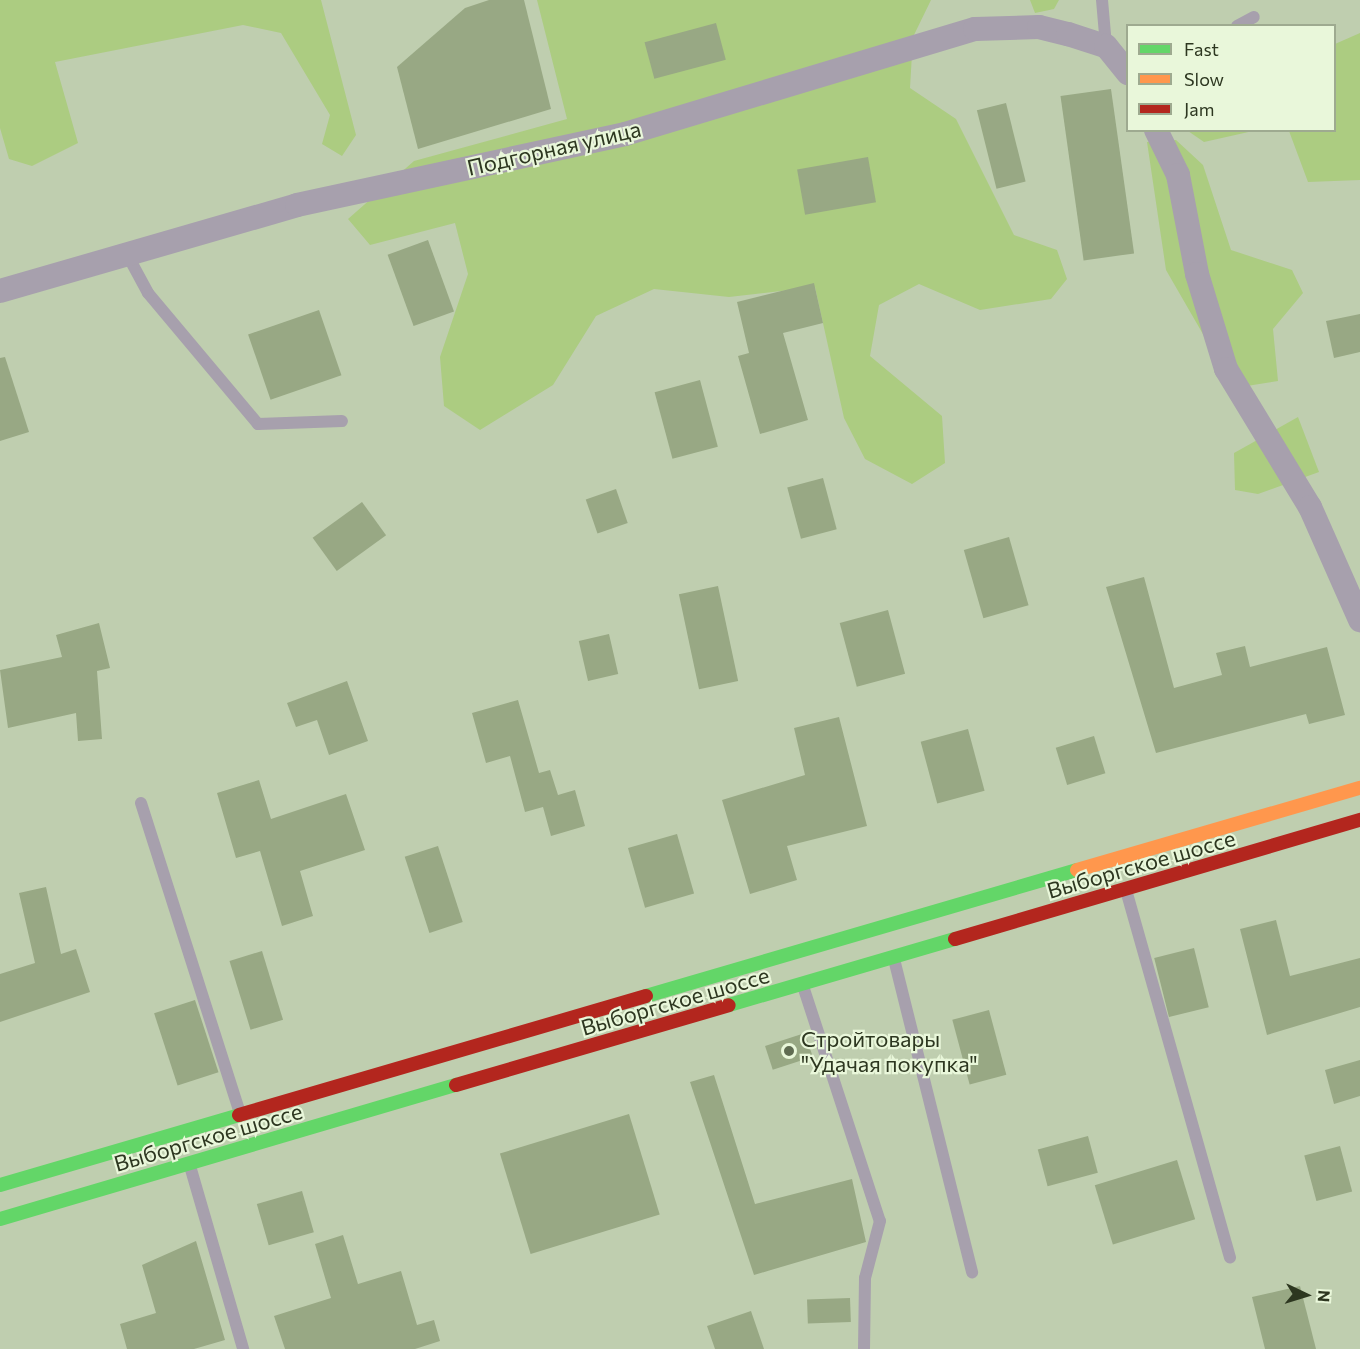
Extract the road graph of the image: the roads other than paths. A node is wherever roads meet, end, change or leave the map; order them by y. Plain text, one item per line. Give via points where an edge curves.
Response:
1 (1102, 0) edge
2 (1254, 17) dead end
3 (1241, 24) edge
4 (1106, 46) junction
5 (1126, 71) edge
6 (1157, 132) edge
7 (128, 256) junction
8 (0, 291) edge
9 (342, 421) dead end
10 (1360, 620) edge
11 (1360, 788) edge
12 (141, 803) dead end
13 (1360, 820) edge
14 (1126, 890) junction
15 (894, 957) junction
16 (803, 986) junction
17 (241, 1117) junction
18 (190, 1164) junction
19 (0, 1185) edge
20 (0, 1219) edge
21 (1230, 1258) dead end
22 (972, 1272) dead end
23 (243, 1349) edge
24 (864, 1349) edge

1 - 4 lane
2 - 3 lane
4 - 5 street
4 - 7 street, Подгорная улица via 1039,27 975,29 625,134 297,205
6 - 10 street via 1178,175 1197,274 1226,369 1310,507
7 - 8 street, Подгорная улица
7 - 9 lane via 148,293 258,424
11 - 17 main road, Выборгское шоссе
12 - 17 lane
13 - 14 main road, Выборгское шоссе
14 - 15 main road, Выборгское шоссе
14 - 21 lane
15 - 16 main road, Выборгское шоссе
15 - 22 lane
16 - 18 main road, Выборгское шоссе
16 - 24 lane via 880,1221 865,1278
17 - 19 main road, Выборгское шоссе
18 - 20 main road, Выборгское шоссе
18 - 23 lane

